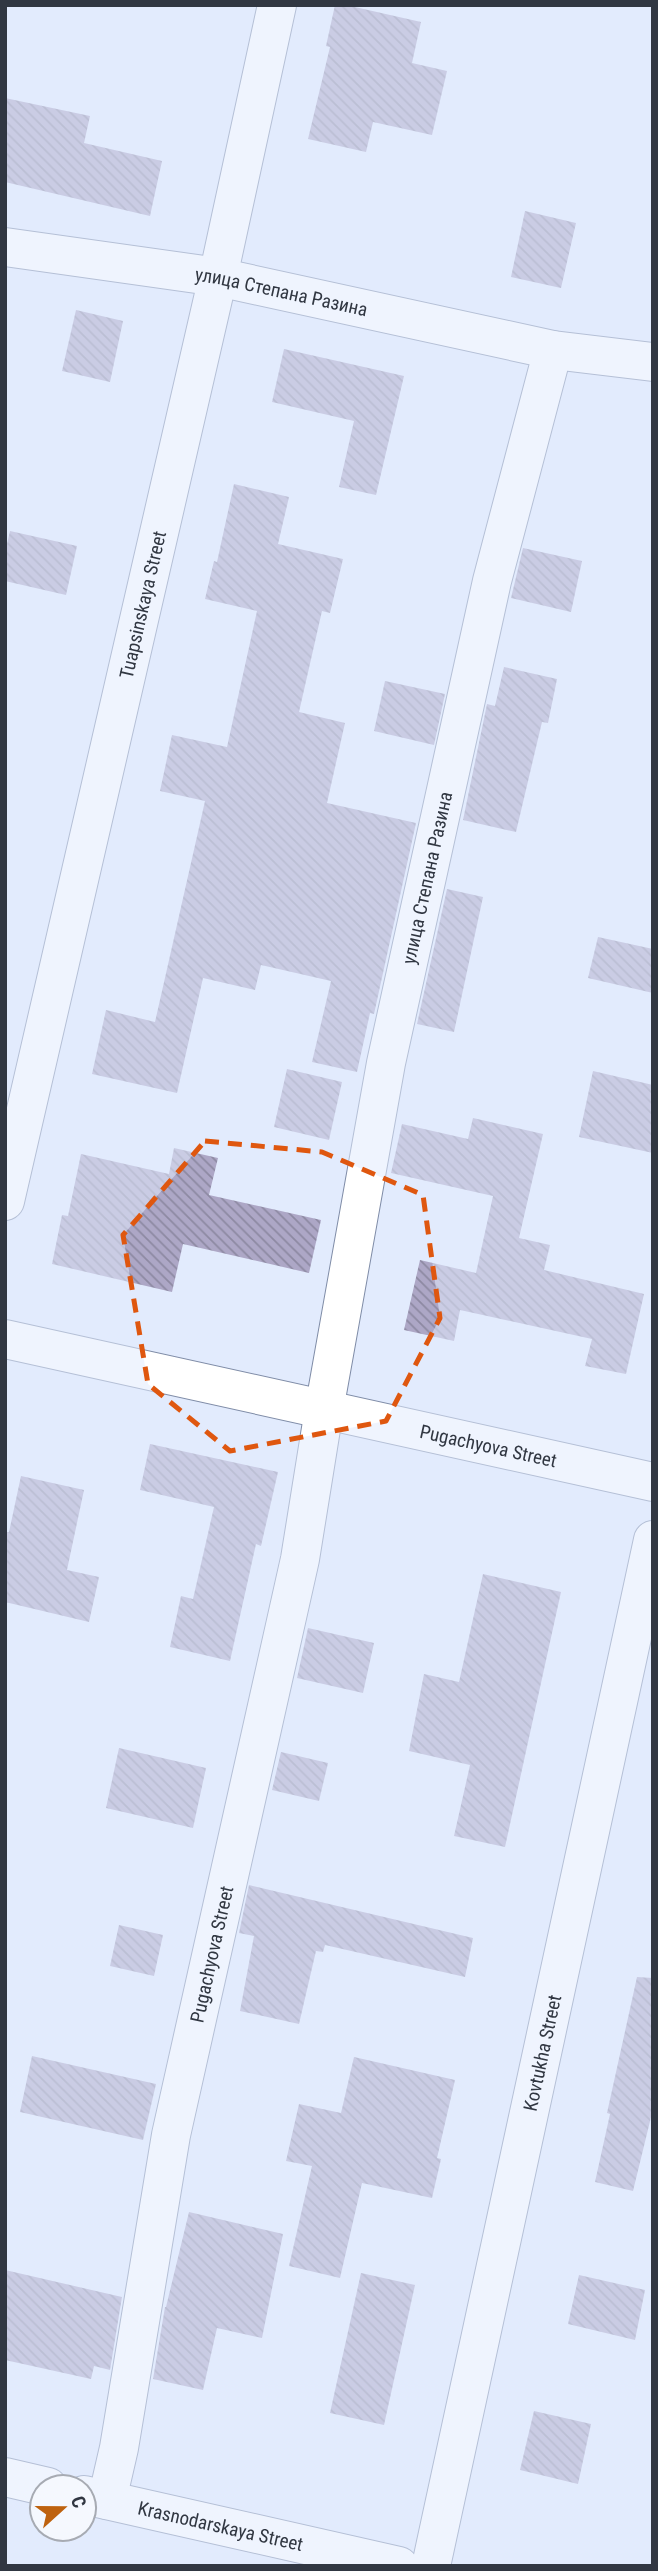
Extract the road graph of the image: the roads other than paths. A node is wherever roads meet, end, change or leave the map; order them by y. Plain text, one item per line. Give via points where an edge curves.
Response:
1 (277, 5) edge
2 (5, 247) edge
3 (218, 277) junction
4 (553, 350) junction
5 (653, 362) edge
6 (5, 1201) edge
7 (5, 1339) edge
8 (324, 1410) junction
9 (653, 1482) edge
10 (653, 1541) edge
11 (5, 2477) edge
12 (28, 2482) edge
13 (98, 2494) edge
14 (98, 2498) edge
15 (399, 2566) edge
16 (431, 2566) edge

1 - 3 street, Tuapsinskaya Street
2 - 3 street, улица Степана Разина
3 - 4 street, улица Степана Разина
3 - 6 street, Tuapsinskaya Street
4 - 5 street, улица Степана Разина
4 - 8 street, улица Степана Разина via 492,581 386,1063
7 - 8 street, Pugachyova Street
8 - 9 street, Pugachyova Street
8 - 13 street, Pugachyova Street via 300,1559 171,2135 120,2448
10 - 16 street, Kovtukha Street
11 - 12 street
14 - 15 street, Krasnodarskaya Street

